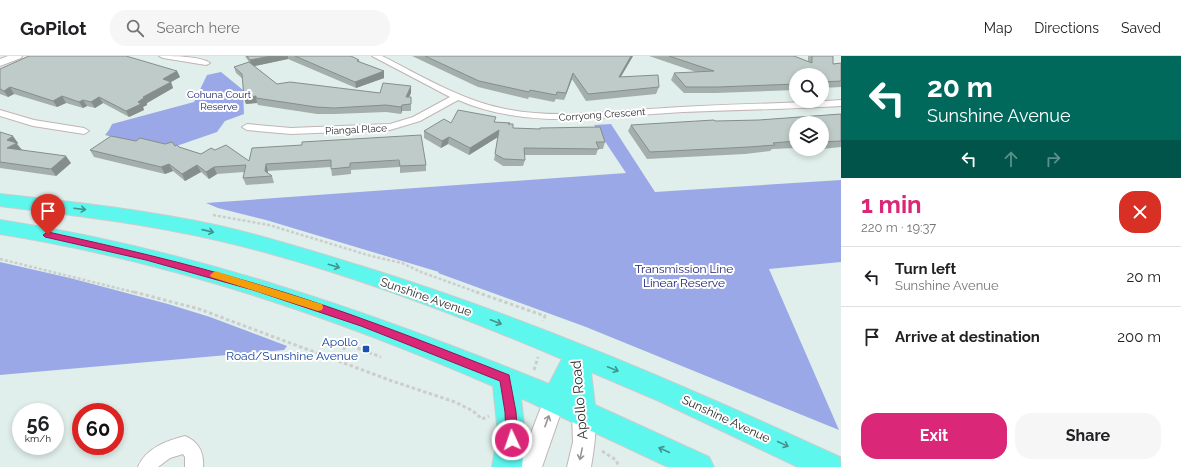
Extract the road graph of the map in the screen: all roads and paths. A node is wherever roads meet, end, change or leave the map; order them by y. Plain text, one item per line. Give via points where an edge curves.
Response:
1 (16, 56) edge
2 (163, 56) edge
3 (376, 56) edge
4 (0, 63) edge
5 (206, 63) dead end
6 (457, 96) junction
7 (841, 103) edge
8 (0, 113) edge
9 (248, 127) dead end
10 (84, 131) dead end
11 (0, 200) edge
12 (0, 227) edge
13 (0, 259) edge
14 (577, 354) junction
15 (381, 357) dead end
16 (337, 360) junction
17 (505, 378) junction
18 (554, 400) junction
19 (583, 413) junction
20 (482, 419) dead end
21 (595, 447) dead end
22 (147, 467) edge
23 (194, 467) edge
24 (507, 467) edge
25 (530, 467) edge
26 (579, 467) edge
27 (619, 467) edge
28 (699, 467) edge
29 (830, 467) edge

1 - 4 street
2 - 5 street
3 - 6 street, Corryong Crescent
6 - 7 street, Corryong Crescent via 501,111 555,118
6 - 9 street, Piangal Place via 400,126 291,131
8 - 10 street via 34,123
11 -> 14 main road, Sunshine Avenue via 155,220 277,249 424,295
12 - 17 main road via 97,245 222,277 353,319
13 - 16 path via 186,305
14 - 18 main road, Apollo Road
14 - 19 main road, Apollo Road
14 -> 29 main road, Sunshine Avenue via 677,396
15 - 16 path via 347,344
16 - 20 path via 455,402
17 - 18 main road
17 - 24 main road via 511,412 512,440
18 - 19 main road
25 -> 18 street, Apollo Road
19 -> 26 street, Apollo Road via 584,442
28 -> 19 main road
21 - 27 path via 616,460
22 - 23 street via 150,461 163,453 175,447 185,446 192,450 195,456

